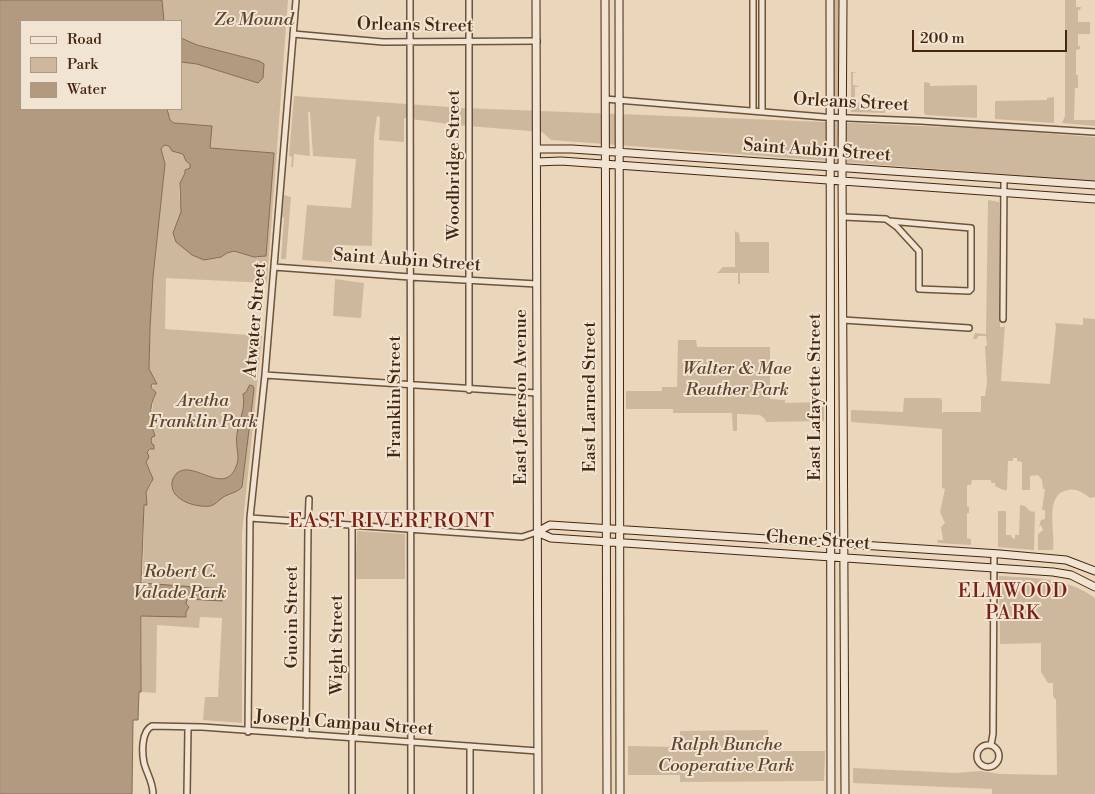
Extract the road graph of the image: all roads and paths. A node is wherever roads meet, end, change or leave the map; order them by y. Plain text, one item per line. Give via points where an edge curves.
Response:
1 (296, 0) edge
2 (410, 0) edge
3 (469, 0) edge
4 (536, 0) edge
5 (605, 0) edge
6 (619, 0) edge
7 (753, 0) edge
8 (762, 0) edge
9 (830, 0) edge
10 (843, 0) edge
11 (293, 34) junction
12 (536, 41) junction
13 (410, 42) junction
14 (469, 42) junction
15 (605, 47) junction
16 (619, 47) junction
17 (752, 52) junction
18 (762, 52) junction
19 (605, 83) junction
20 (619, 85) junction
21 (606, 99) junction
22 (844, 99) junction
23 (619, 100) junction
24 (830, 102) junction
25 (753, 111) junction
26 (762, 112) junction
27 (831, 118) junction
28 (843, 118) junction
29 (1095, 132) edge
30 (537, 149) junction
31 (557, 150) junction
32 (593, 151) junction
33 (606, 152) junction
34 (619, 153) junction
35 (633, 154) junction
36 (726, 160) junction
37 (557, 161) junction
38 (537, 162) junction
39 (591, 163) junction
40 (606, 164) junction
41 (619, 166) junction
42 (818, 166) junction
43 (632, 167) junction
44 (831, 168) junction
45 (842, 168) junction
46 (858, 169) junction
47 (725, 174) junction
48 (606, 178) junction
49 (619, 178) junction
50 (1004, 179) junction
51 (816, 180) junction
52 (830, 181) junction
53 (843, 182) junction
54 (857, 183) junction
55 (1095, 186) edge
56 (1003, 193) junction
57 (843, 194) junction
58 (830, 197) junction
59 (1095, 199) edge
60 (844, 217) junction
61 (889, 221) junction
62 (606, 246) junction
63 (619, 246) junction
64 (830, 259) junction
65 (844, 259) junction
66 (274, 267) junction
67 (410, 277) junction
68 (470, 280) junction
69 (537, 284) junction
70 (1003, 319) dead end
71 (844, 320) junction
72 (969, 328) dead end
73 (606, 352) junction
74 (620, 352) junction
75 (265, 375) junction
76 (410, 386) junction
77 (469, 390) junction
78 (537, 394) junction
79 (831, 405) junction
80 (844, 405) junction
81 (310, 499) dead end
82 (606, 513) junction
83 (620, 513) junction
84 (250, 518) junction
85 (308, 522) junction
86 (560, 525) junction
87 (352, 526) junction
88 (591, 528) junction
89 (606, 528) junction
90 (410, 529) junction
91 (619, 529) junction
92 (831, 529) junction
93 (636, 530) junction
94 (845, 531) junction
95 (537, 532) junction
96 (693, 534) junction
97 (757, 538) junction
98 (558, 539) junction
99 (590, 541) junction
100 (606, 542) junction
101 (816, 542) junction
102 (620, 543) junction
103 (831, 543) junction
104 (634, 544) junction
105 (845, 544) junction
106 (861, 545) junction
107 (693, 547) junction
108 (757, 551) junction
109 (994, 554) junction
110 (606, 555) junction
111 (816, 555) junction
112 (620, 556) junction
113 (831, 556) junction
114 (845, 557) junction
115 (859, 558) junction
116 (994, 568) junction
117 (1095, 571) edge
118 (831, 572) junction
119 (845, 573) junction
120 (1095, 587) edge
121 (831, 692) junction
122 (845, 692) junction
123 (607, 695) junction
124 (620, 695) junction
125 (188, 728) junction
126 (248, 732) junction
127 (306, 735) junction
128 (352, 738) junction
129 (411, 742) junction
130 (991, 745) junction
131 (470, 746) junction
132 (538, 751) junction
133 (607, 792) edge
134 (620, 792) edge
135 (153, 794) edge
136 (187, 794) edge
137 (352, 794) edge
138 (411, 794) edge
139 (470, 794) edge
140 (538, 794) edge
141 (832, 794) edge
142 (845, 794) edge

1 - 11 street, Atwater Street
2 - 13 street, Franklin Street
3 - 14 street, Woodbridge Street
4 - 12 street, East Jefferson Avenue
5 - 15 street, East Larned Street
6 - 16 street, East Larned Street
7 - 17 street
8 - 18 street
9 - 24 street, East Lafayette Street
10 - 22 street, East Lafayette Street
11 - 13 street, Orleans Street
11 - 66 street, Atwater Street
12 - 14 street, Orleans Street
12 - 30 street, East Jefferson Avenue
13 - 14 street, Orleans Street
13 - 67 street, Franklin Street
14 - 68 street, Woodbridge Street
15 - 16 street
15 - 19 street, East Larned Street
16 - 20 street, East Larned Street
17 - 18 street
17 - 25 street
18 - 26 street
19 - 20 street via 611,87
19 - 21 street, East Larned Street
20 - 23 street, East Larned Street
21 - 23 street, Orleans Street
21 - 33 street, East Larned Street
22 - 24 street via 839,105
22 - 28 street, East Lafayette Street
23 - 25 street, Orleans Street
23 - 34 street, East Larned Street
24 - 27 street, East Lafayette Street
25 - 26 street, Orleans Street
26 - 27 street, Orleans Street
27 - 28 street, Orleans Street
27 - 44 street, East Lafayette Street
28 - 29 street, Orleans Street
28 - 45 street, East Lafayette Street
30 - 31 street, Saint Aubin Street
30 - 38 street, East Jefferson Avenue
31 - 32 street, Saint Aubin Street
31 - 37 street
32 - 33 street, Saint Aubin Street
32 - 39 street
33 - 34 street, Saint Aubin Street
33 - 40 street, East Larned Street
34 - 35 street, Saint Aubin Street
34 - 41 street, East Larned Street
35 - 36 street, Saint Aubin Street
35 - 43 street via 630,160
36 - 42 street, Saint Aubin Street
36 - 47 street
37 - 38 street, Saint Aubin Street
37 - 39 street, Saint Aubin Street
38 - 69 street, East Jefferson Avenue
39 - 40 street, Saint Aubin Street
40 - 41 street, Saint Aubin Street
40 - 48 street, East Larned Street
41 - 43 street, Saint Aubin Street
41 - 49 street, East Larned Street
42 - 44 street, Saint Aubin Street
42 - 51 street
43 - 47 street, Saint Aubin Street
44 - 45 street, Saint Aubin Street
44 - 52 street, East Lafayette Street
45 - 46 street, Saint Aubin Street
45 - 53 street, East Lafayette Street
46 - 50 street, Saint Aubin Street
46 - 54 street
47 - 51 street, Saint Aubin Street
48 - 49 street
48 - 62 street, East Larned Street
49 - 63 street, East Larned Street
50 - 55 street, Saint Aubin Street
50 - 56 street
51 - 52 street, Saint Aubin Street
52 - 53 street, Saint Aubin Street
52 - 58 street, East Lafayette Street
53 - 54 street, Saint Aubin Street
53 - 57 street, East Lafayette Street
54 - 56 street, Saint Aubin Street
56 - 59 street, Saint Aubin Street
56 - 70 street
57 - 58 street
57 - 60 street, East Lafayette Street
58 - 64 street, East Lafayette Street
60 - 61 street
60 - 65 street, East Lafayette Street
61 - 61 street via 919,251 919,289 969,291 971,228
62 - 63 street
62 - 73 street, East Larned Street
63 - 74 street, East Larned Street
64 - 65 street
64 - 79 street, East Lafayette Street
65 - 71 street, East Lafayette Street
66 - 67 street, Saint Aubin Street
66 - 75 street, Atwater Street
67 - 68 street, Saint Aubin Street
67 - 76 street, Franklin Street
68 - 69 street, Saint Aubin Street
68 - 77 street, Woodbridge Street
69 - 78 street, East Jefferson Avenue
71 - 72 street
71 - 80 street, East Lafayette Street
73 - 74 street
73 - 82 street, East Larned Street
74 - 83 street, East Larned Street
75 - 76 street
75 - 84 street, Atwater Street
76 - 77 street
76 - 90 street, Franklin Street
77 - 78 street
78 - 95 street, East Jefferson Avenue
79 - 80 street
79 - 92 street, East Lafayette Street
80 - 94 street, East Lafayette Street
81 - 85 street, Guoin Street
82 - 83 street via 613,517
82 - 89 street, East Larned Street
83 - 91 street, East Larned Street
84 - 85 street, Chene Street
84 - 126 street, Atwater Street
85 - 87 street, Chene Street
85 - 127 street, Guoin Street
86 - 88 street, Chene Street
86 - 95 street, Chene Street via 550,525
86 - 98 street via 555,532
87 - 90 street, Chene Street
87 - 128 street, Wight Street
88 - 89 street, Chene Street
88 - 99 street via 594,535
89 - 91 street, Chene Street
89 - 100 street, East Larned Street
90 - 95 street, Chene Street via 522,537
90 - 129 street, Franklin Street
91 - 93 street, Chene Street
91 - 102 street, East Larned Street
92 - 94 street via 836,533
92 - 103 street, East Lafayette Street
93 - 96 street, Chene Street
93 - 104 street via 631,537
94 - 105 street, East Lafayette Street
95 - 98 street, Chene Street
95 - 132 street, East Jefferson Avenue
96 - 97 street, Chene Street
96 - 107 street
97 - 101 street, Chene Street
97 - 108 street
98 - 99 street, Chene Street
99 - 100 street, Chene Street
100 - 102 street, Chene Street
100 - 110 street, East Larned Street
101 - 103 street, Chene Street
101 - 111 street via 819,550
102 - 104 street, Chene Street
102 - 112 street, East Larned Street
103 - 105 street, Chene Street
103 - 113 street, East Lafayette Street
104 - 107 street, Chene Street
105 - 106 street, Chene Street
105 - 114 street, East Lafayette Street
106 - 109 street, Chene Street
106 - 115 street via 857,552
107 - 108 street, Chene Street
108 - 111 street, Chene Street
109 - 116 street
109 - 117 street, Chene Street via 1066,560
110 - 112 street via 614,553
110 - 123 street, East Larned Street
111 - 113 street, Chene Street
112 - 124 street, East Larned Street
113 - 114 street, Chene Street
113 - 118 street, East Lafayette Street
114 - 115 street, Chene Street
114 - 119 street, East Lafayette Street
115 - 116 street, Chene Street
116 - 120 street, Chene Street via 1062,573
116 - 130 street
118 - 119 street via 838,569
118 - 121 street, East Lafayette Street
119 - 122 street, East Lafayette Street
121 - 122 street
121 - 141 street, East Lafayette Street
122 - 142 street, East Lafayette Street
123 - 124 street
123 - 133 street, East Larned Street
124 - 134 street, East Larned Street
125 - 126 street, Joseph Campau Street
125 - 135 street, Joseph Campau Street via 156,726 149,727 144,734 144,760
125 - 136 street
126 - 127 street, Joseph Campau Street
127 - 128 street, Joseph Campau Street
128 - 129 street, Joseph Campau Street
128 - 137 street, Wight Street
129 - 131 street, Joseph Campau Street
129 - 138 street, Franklin Street
130 - 130 street via 978,751 982,765 993,766 999,758 997,748
131 - 132 street, Joseph Campau Street
131 - 139 street
132 - 140 street, East Jefferson Avenue
133 - 134 street

